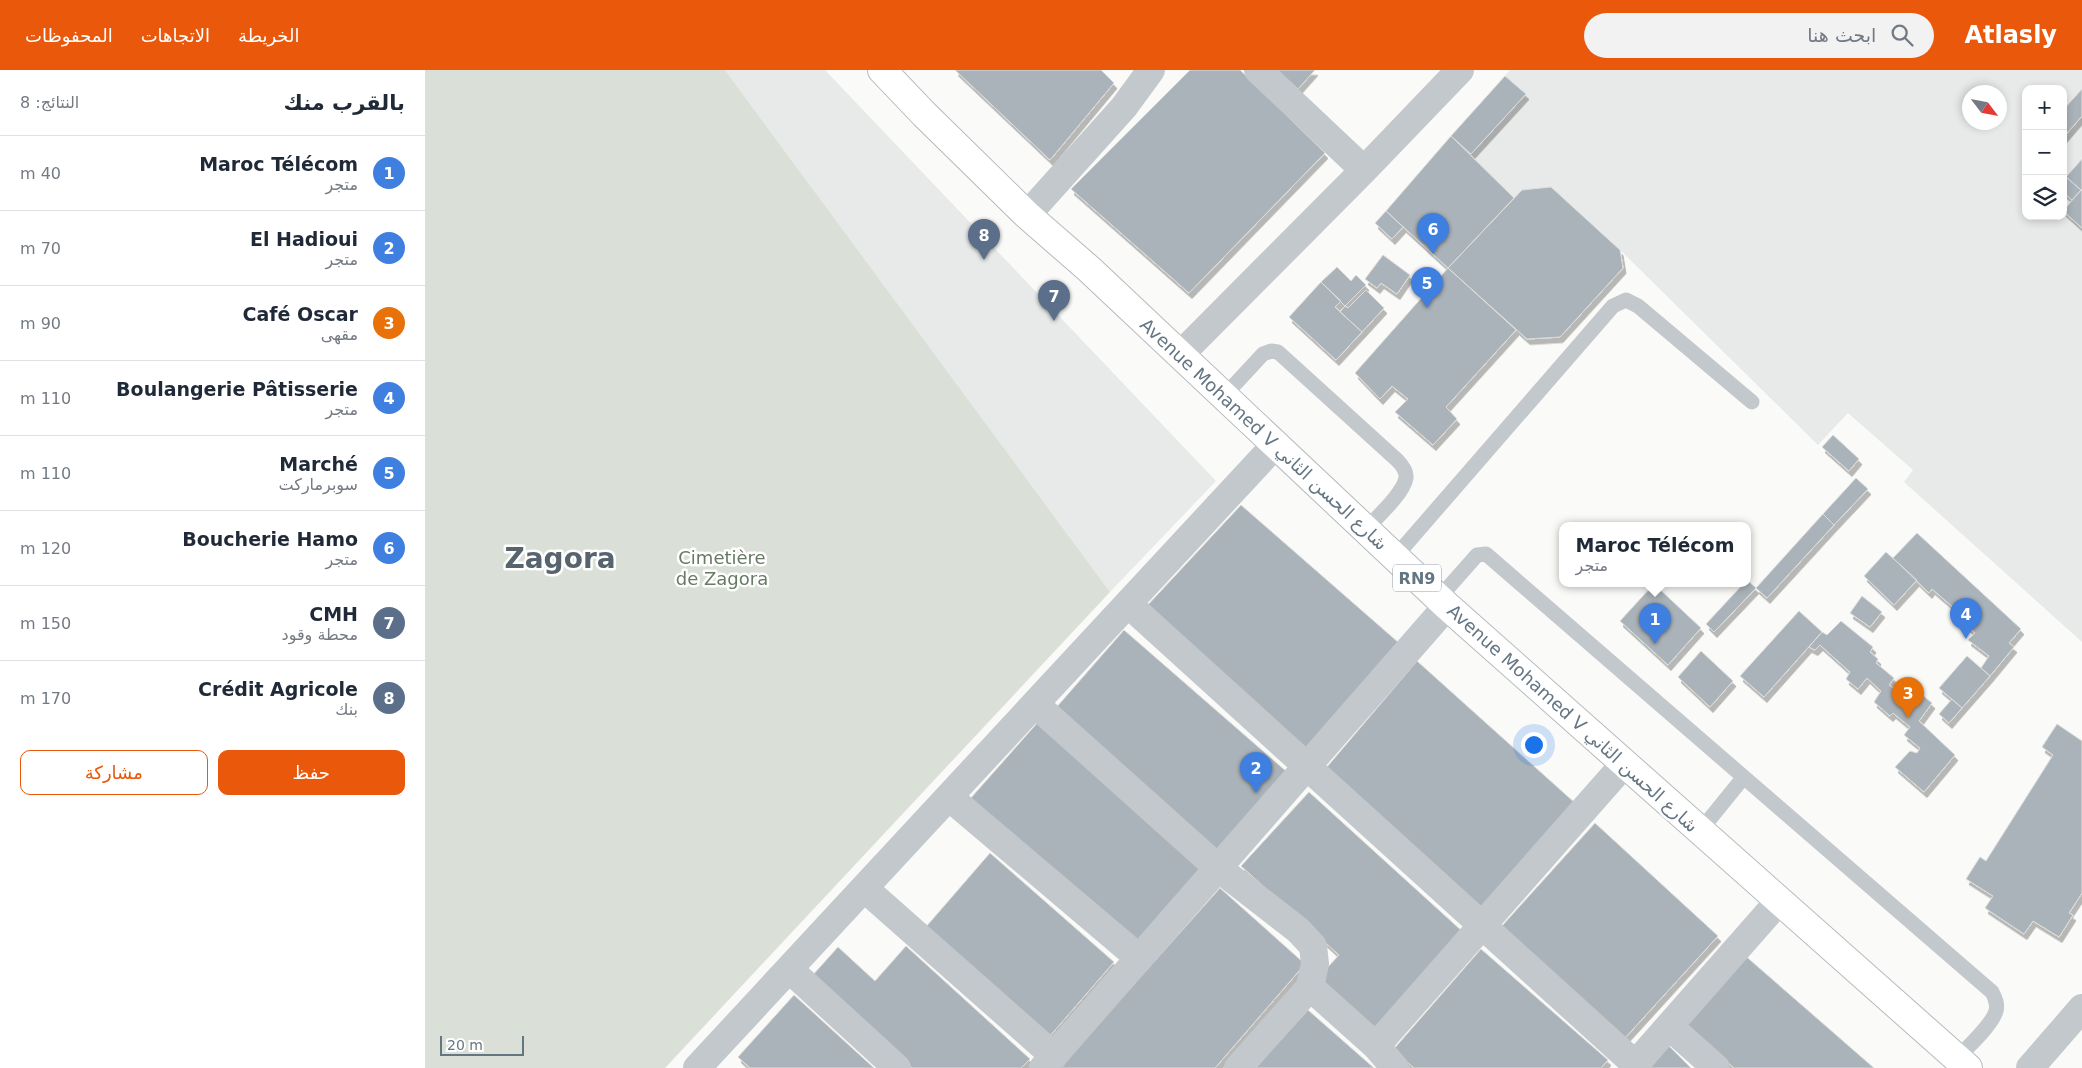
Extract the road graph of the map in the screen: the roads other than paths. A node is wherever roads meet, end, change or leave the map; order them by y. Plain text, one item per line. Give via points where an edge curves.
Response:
1 (882, 70) edge
2 (1151, 70) edge
3 (1258, 70) edge
4 (1460, 70) edge
5 (1364, 170) junction
6 (1027, 215) junction
7 (1180, 355) junction
8 (1224, 396) junction
9 (1752, 402) dead end
10 (1276, 444) junction
11 (1366, 529) junction
12 (1395, 557) junction
13 (1443, 602) junction
14 (1128, 604) junction
15 (1035, 704) junction
16 (1625, 763) junction
17 (1307, 766) junction
18 (1743, 778) junction
19 (949, 797) junction
20 (1700, 831) junction
21 (1218, 868) junction
22 (863, 888) junction
23 (1779, 901) junction
24 (1483, 925) junction
25 (1139, 958) junction
26 (789, 969) junction
27 (1310, 987) junction
28 (2082, 1008) edge
29 (1669, 1026) junction
30 (1376, 1046) junction
31 (1049, 1062) edge
32 (712, 1063) edge
33 (1963, 1063) edge
34 (1633, 1066) edge
35 (897, 1068) edge
36 (1238, 1068) edge
37 (1395, 1068) edge
38 (1716, 1068) edge
39 (2030, 1068) edge

1 - 6 main road, Avenue Mohamed V شارع الحسن الثاني / RN9
2 - 6 street via 1124,107
3 - 5 street
4 - 5 street
5 - 7 street
6 - 7 main road, Avenue Mohamed V شارع الحسن الثاني / RN9
7 - 8 main road, Avenue Mohamed V شارع الحسن الثاني / RN9
8 - 10 main road, Avenue Mohamed V شارع الحسن الثاني / RN9
8 - 11 lane via 1263,354 1278,352 1397,460 1407,477 1401,490
9 - 12 lane via 1638,306 1626,300 1619,302
10 - 11 main road, Avenue Mohamed V شارع الحسن الثاني / RN9
10 - 14 street
11 - 12 main road, Avenue Mohamed V شارع الحسن الثاني / RN9
12 - 13 main road, Avenue Mohamed V شارع الحسن الثاني / RN9
13 - 16 main road, Avenue Mohamed V شارع الحسن الثاني / RN9
13 - 17 street
13 - 18 lane via 1477,555 1486,554
14 - 15 street
14 - 17 street
15 - 19 street
15 - 21 street
16 - 20 main road, Avenue Mohamed V شارع الحسن الثاني / RN9
16 - 24 street
17 - 21 street
17 - 24 street
18 - 20 lane
18 - 33 lane via 1992,992 1997,1010
19 - 22 street
19 - 25 street
20 - 23 main road, Avenue Mohamed V شارع الحسن الثاني / RN9
21 - 25 street
21 - 27 street via 1298,930 1313,946 1315,964
22 - 26 street
22 - 31 street
23 - 29 street
23 - 33 main road, Avenue Mohamed V شارع الحسن الثاني / RN9
24 - 30 street
24 - 34 street
25 - 31 street
26 - 32 street
26 - 35 street
27 - 30 street
27 - 36 street
28 - 39 street
29 - 34 street
29 - 38 street
30 - 37 street

